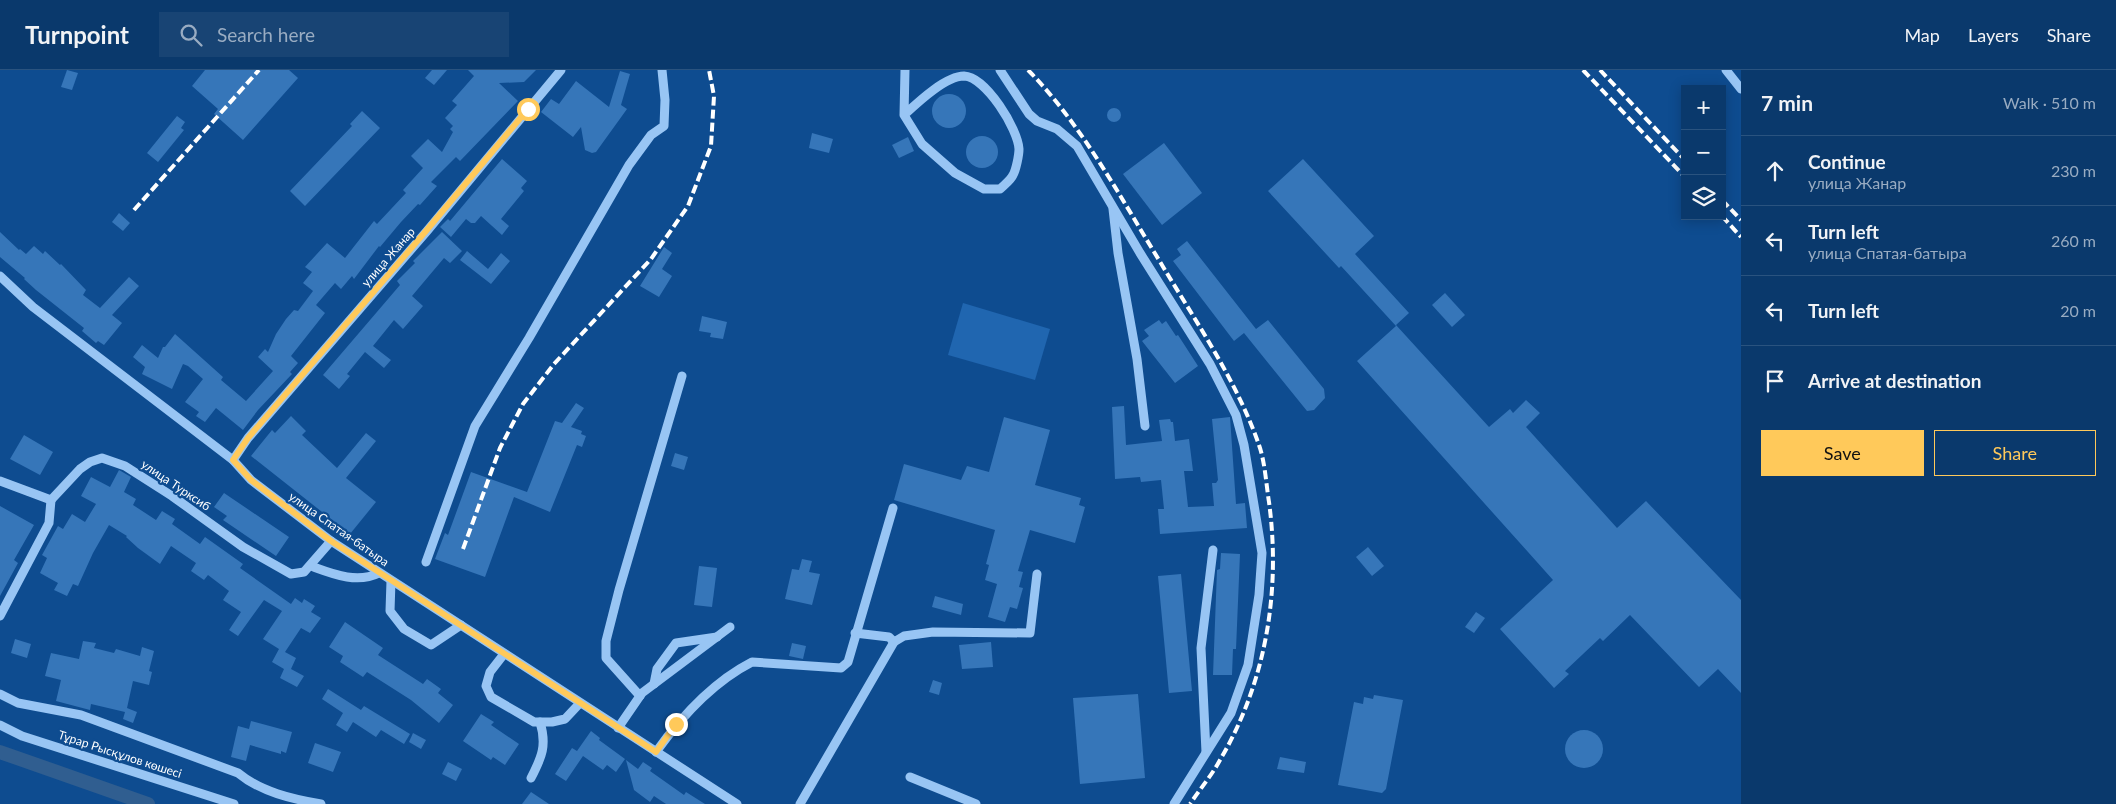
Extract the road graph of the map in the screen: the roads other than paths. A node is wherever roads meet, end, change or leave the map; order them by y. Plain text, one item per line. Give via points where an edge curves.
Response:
1 (561, 70) edge
2 (662, 70) edge
3 (905, 70) edge
4 (1000, 70) edge
5 (1726, 70) edge
6 (1741, 89) edge
7 (904, 116) junction
8 (1113, 207) junction
9 (0, 276) edge
10 (682, 376) dead end
11 (1145, 426) dead end
12 (233, 460) junction
13 (0, 481) edge
14 (51, 500) junction
15 (893, 508) dead end
16 (331, 541) junction
17 (1213, 550) dead end
18 (426, 562) dead end
19 (311, 566) junction
20 (379, 573) junction
21 (1037, 574) dead end
22 (391, 581) junction
23 (0, 616) edge
24 (461, 626) junction
25 (730, 627) dead end
26 (856, 633) junction
27 (718, 636) junction
28 (894, 642) junction
29 (504, 654) junction
30 (654, 684) junction
31 (0, 694) edge
32 (640, 696) junction
33 (580, 703) junction
34 (540, 722) junction
35 (0, 726) edge
36 (618, 728) junction
37 (656, 752) junction
38 (1206, 752) junction
39 (910, 777) dead end
40 (531, 778) dead end
41 (234, 804) edge
42 (321, 804) edge
43 (737, 804) edge
44 (800, 804) edge
45 (976, 804) edge
46 (1174, 804) edge

1 - 12 street, улица Жанар via 248,438
2 - 18 street via 664,126 651,135 629,165 475,426
3 - 7 street
4 - 8 street via 1029,114 1057,129 1077,146
5 - 6 street
7 - 7 street via 922,144 955,173 992,189 1000,189 1014,175 1019,149 1013,127 978,81 964,76 952,79 936,88
8 - 11 street
8 - 38 street via 1210,364 1236,415 1252,487 1262,553 1248,665 1231,713
9 - 12 street, улица Спатая-батыра via 40,312
10 - 32 street via 606,641 606,658
12 - 16 street, улица Спатая-батыра via 251,480
13 - 14 street
14 - 19 street, улица Турксиб via 80,469 102,458 125,466 243,547 291,574 304,572
14 - 23 street via 49,523
15 - 26 street
16 - 19 street
16 - 20 street, улица Спатая-батыра
17 - 38 street via 1201,648
19 - 20 street via 359,578
20 - 22 street, улица Спатая-батыра
21 - 28 street via 1030,633 933,632 904,636
22 - 24 street, улица Спатая-батыра
22 - 24 street via 390,611 404,629 430,645
24 - 29 street, улица Спатая-батыра
25 - 27 street
26 - 28 street via 889,637
26 - 37 street via 848,662 841,668 752,662 739,668 676,724
27 - 30 street
27 - 30 street via 676,643 657,669
28 - 44 street
29 - 33 street, улица Спатая-батыра
29 - 34 street via 490,672 486,686 491,697 534,722
30 - 32 street
31 - 42 street via 18,703 81,716 238,773 252,784
32 - 36 street
33 - 34 street via 565,719
33 - 36 street, улица Спатая-батыра
34 - 40 street via 545,736 541,759
35 - 41 street, Тұрар Рысқұлов көшесі via 121,769
36 - 37 street, улица Спатая-батыра
37 - 43 street, улица Спатая-батыра
38 - 46 street
39 - 45 street

